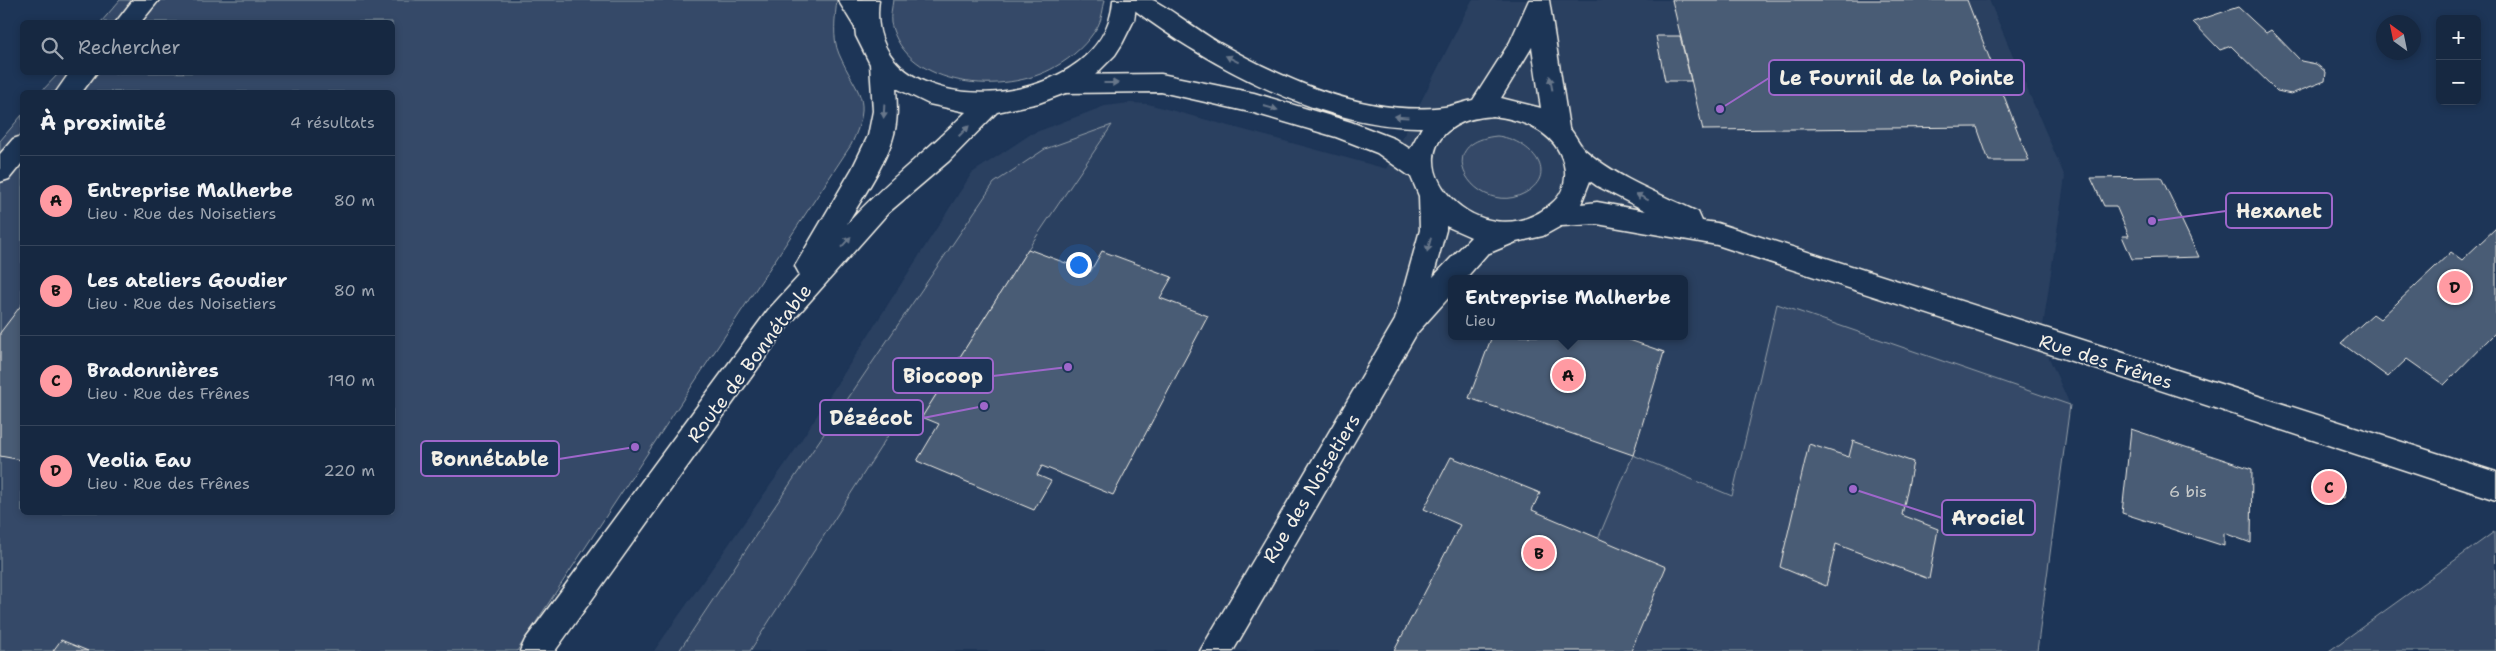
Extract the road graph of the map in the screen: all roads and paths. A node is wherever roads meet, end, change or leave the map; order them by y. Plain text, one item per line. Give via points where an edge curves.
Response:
1 (147, 0) edge
2 (850, 0) edge
3 (867, 0) edge
4 (1125, 0) edge
5 (1137, 0) edge
6 (1539, 1) edge
7 (130, 20) edge
8 (865, 25) junction
9 (882, 62) junction
10 (82, 75) edge
11 (1062, 84) junction
12 (70, 90) edge
13 (991, 102) junction
14 (1482, 107) junction
15 (1450, 117) junction
16 (1558, 131) junction
17 (20, 148) edge
18 (1574, 155) junction
19 (1421, 170) junction
20 (0, 172) edge
21 (1432, 197) junction
22 (1557, 216) junction
23 (1513, 232) junction
24 (1717, 234) junction
25 (1452, 275) edge
26 (1448, 279) edge
27 (778, 318) junction
28 (1407, 325) junction
29 (2496, 486) edge
30 (536, 651) edge
31 (1216, 651) edge

1 - 7 street
2 - 8 street
3 - 8 street
4 - 11 street via 1122,19 1112,40 1093,62
15 -> 5 street via 1398,117 1319,99 1192,38
6 - 14 street via 1521,45
16 -> 6 street via 1542,45
8 - 9 street via 872,48
9 - 13 street via 897,76 925,92 958,101
9 -> 27 street via 885,112 881,136 862,175
10 - 12 street
11 - 13 street via 1035,94
11 -> 19 street via 1161,83 1254,103 1342,129 1386,146
27 -> 13 street, Route de Bonnétable via 879,206 940,154
14 - 15 street
14 - 16 street via 1520,110
15 - 19 street via 1426,142
16 - 18 street
17 - 20 street
18 - 22 street via 1578,168 1577,189 1570,204
24 -> 18 street, Rue des Frênes via 1606,179
19 - 21 street
21 - 23 street via 1448,213 1465,223 1490,231
21 -> 28 street, Rue des Noisetiers via 1433,230
22 - 23 street via 1542,225
22 - 24 street, Rue des Frênes via 1597,213
23 - 25 street, Rue des Noisetiers via 1478,246
24 - 29 street, Rue des Frênes
26 - 28 street, Rue des Noisetiers
27 - 30 street, Route de Bonnétable
28 - 31 street, Rue des Noisetiers

